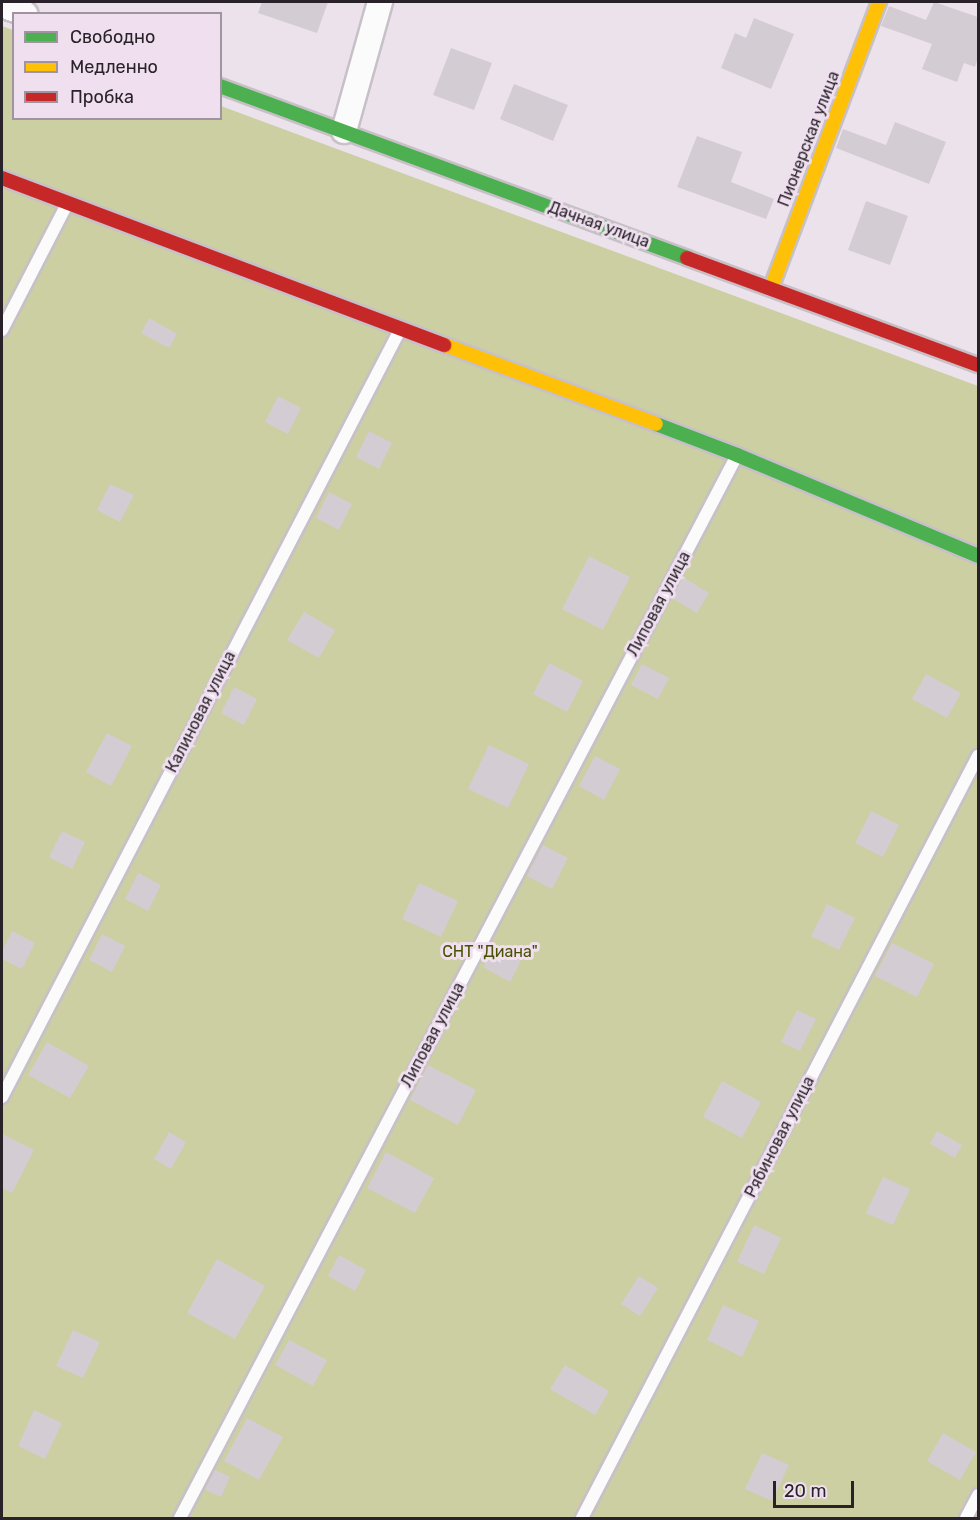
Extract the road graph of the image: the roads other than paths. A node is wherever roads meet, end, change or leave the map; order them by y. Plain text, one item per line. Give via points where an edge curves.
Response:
1 (380, 2) edge
2 (879, 2) edge
3 (2, 5) edge
4 (20, 12) edge
5 (222, 87) edge
6 (344, 131) junction
7 (2, 178) edge
8 (68, 203) junction
9 (771, 288) junction
10 (401, 328) junction
11 (2, 330) edge
12 (978, 365) edge
13 (737, 455) junction
14 (978, 556) edge
15 (978, 756) edge
16 (2, 1097) edge
17 (978, 1495) edge
18 (180, 1518) edge
19 (582, 1518) edge
20 (966, 1518) edge

1 - 6 street
2 - 9 street, Пионерская улица
3 - 4 street
5 - 6 street, Дачная улица
6 - 9 street, Дачная улица
7 - 8 street
8 - 10 street
8 - 11 lane
9 - 12 street, Дачная улица
10 - 13 street
10 - 16 lane, Калиновая улица
13 - 14 street
13 - 18 lane, Липовая улица
15 - 19 lane, Рябиновая улица
17 - 20 lane

